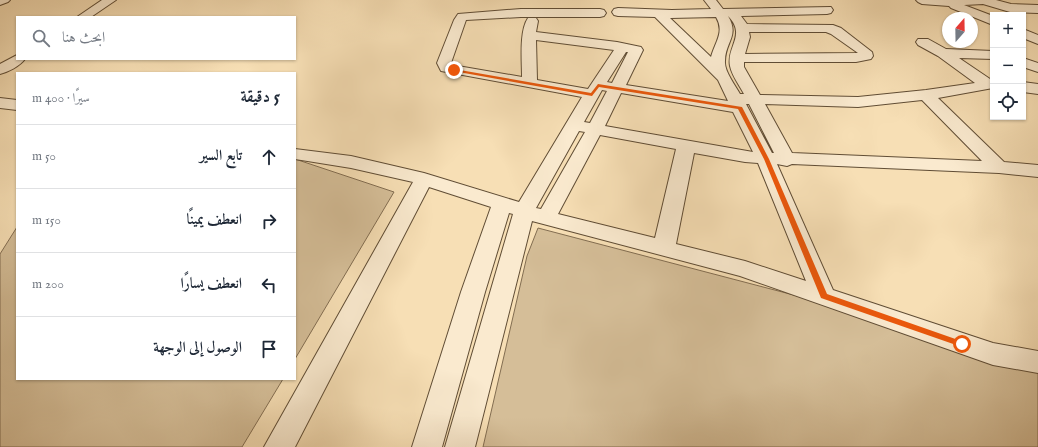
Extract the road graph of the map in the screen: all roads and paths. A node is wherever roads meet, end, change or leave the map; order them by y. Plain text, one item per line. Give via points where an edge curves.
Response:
1 (4, 0) edge
2 (110, 0) edge
3 (922, 0) edge
4 (984, 0) edge
5 (0, 1) edge
6 (949, 2) junction
7 (792, 5) edge
8 (721, 6) edge
9 (652, 7) edge
10 (824, 7) dead end
11 (617, 9) dead end
12 (1038, 9) edge
13 (600, 13) dead end
14 (528, 14) junction
15 (85, 16) edge
16 (990, 20) edge
17 (743, 28) junction
18 (1026, 34) edge
19 (529, 35) junction
20 (1038, 40) edge
21 (922, 42) dead end
22 (625, 51) junction
23 (942, 53) junction
24 (990, 55) edge
25 (718, 56) junction
26 (737, 59) junction
27 (16, 60) edge
28 (1026, 63) edge
29 (1038, 68) edge
30 (0, 70) edge
31 (723, 77) junction
32 (529, 83) junction
33 (990, 84) edge
34 (990, 85) edge
35 (617, 88) junction
36 (1026, 88) edge
37 (1038, 89) edge
38 (595, 90) junction
39 (926, 95) junction
40 (754, 99) junction
41 (0, 103) edge
42 (738, 103) junction
43 (16, 105) edge
44 (574, 125) junction
45 (595, 129) junction
46 (686, 147) junction
47 (296, 154) edge
48 (777, 159) junction
49 (999, 167) junction
50 (1038, 171) edge
51 (424, 179) junction
52 (524, 211) junction
53 (664, 248) junction
54 (824, 296) junction
55 (1038, 362) edge
56 (279, 447) edge
57 (427, 447) edge
58 (460, 447) edge

1 - 5 street
2 - 15 street
3 - 6 street
4 - 6 street
4 - 12 street via 1010,8
6 - 16 street
7 - 8 street
7 - 10 street
8 - 9 street
8 - 17 street
8 - 25 street via 727,30
9 - 11 street
9 - 31 street
13 - 14 street
14 - 19 street via 532,17
14 - 32 street via 462,17 444,63 446,68 454,70
17 - 26 street via 744,35
17 - 26 street via 828,28 836,31 866,56
18 - 20 street
19 - 22 street
19 - 32 street
21 - 23 street
22 - 35 street
22 - 38 street
23 - 24 street
23 - 33 street
25 - 26 street
25 - 31 street
26 - 40 street
27 - 30 street
28 - 29 street
31 - 42 street
32 - 38 street
34 - 39 street
35 - 38 street
35 - 42 street
35 - 45 street
36 - 37 street
38 - 44 street
39 - 40 street via 858,102
39 - 49 street
40 - 42 street
40 - 48 street
41 - 43 street
42 - 48 street
44 - 45 street
44 - 52 street
45 - 46 street
45 - 52 street
46 - 48 street via 745,157
46 - 53 street
47 - 51 street via 351,162
48 - 49 street
48 - 54 street
49 - 50 street
51 - 52 street
51 - 56 street
52 - 53 street
52 - 57 street via 473,292
52 - 58 street
53 - 54 street via 745,269
54 - 55 street via 992,354

